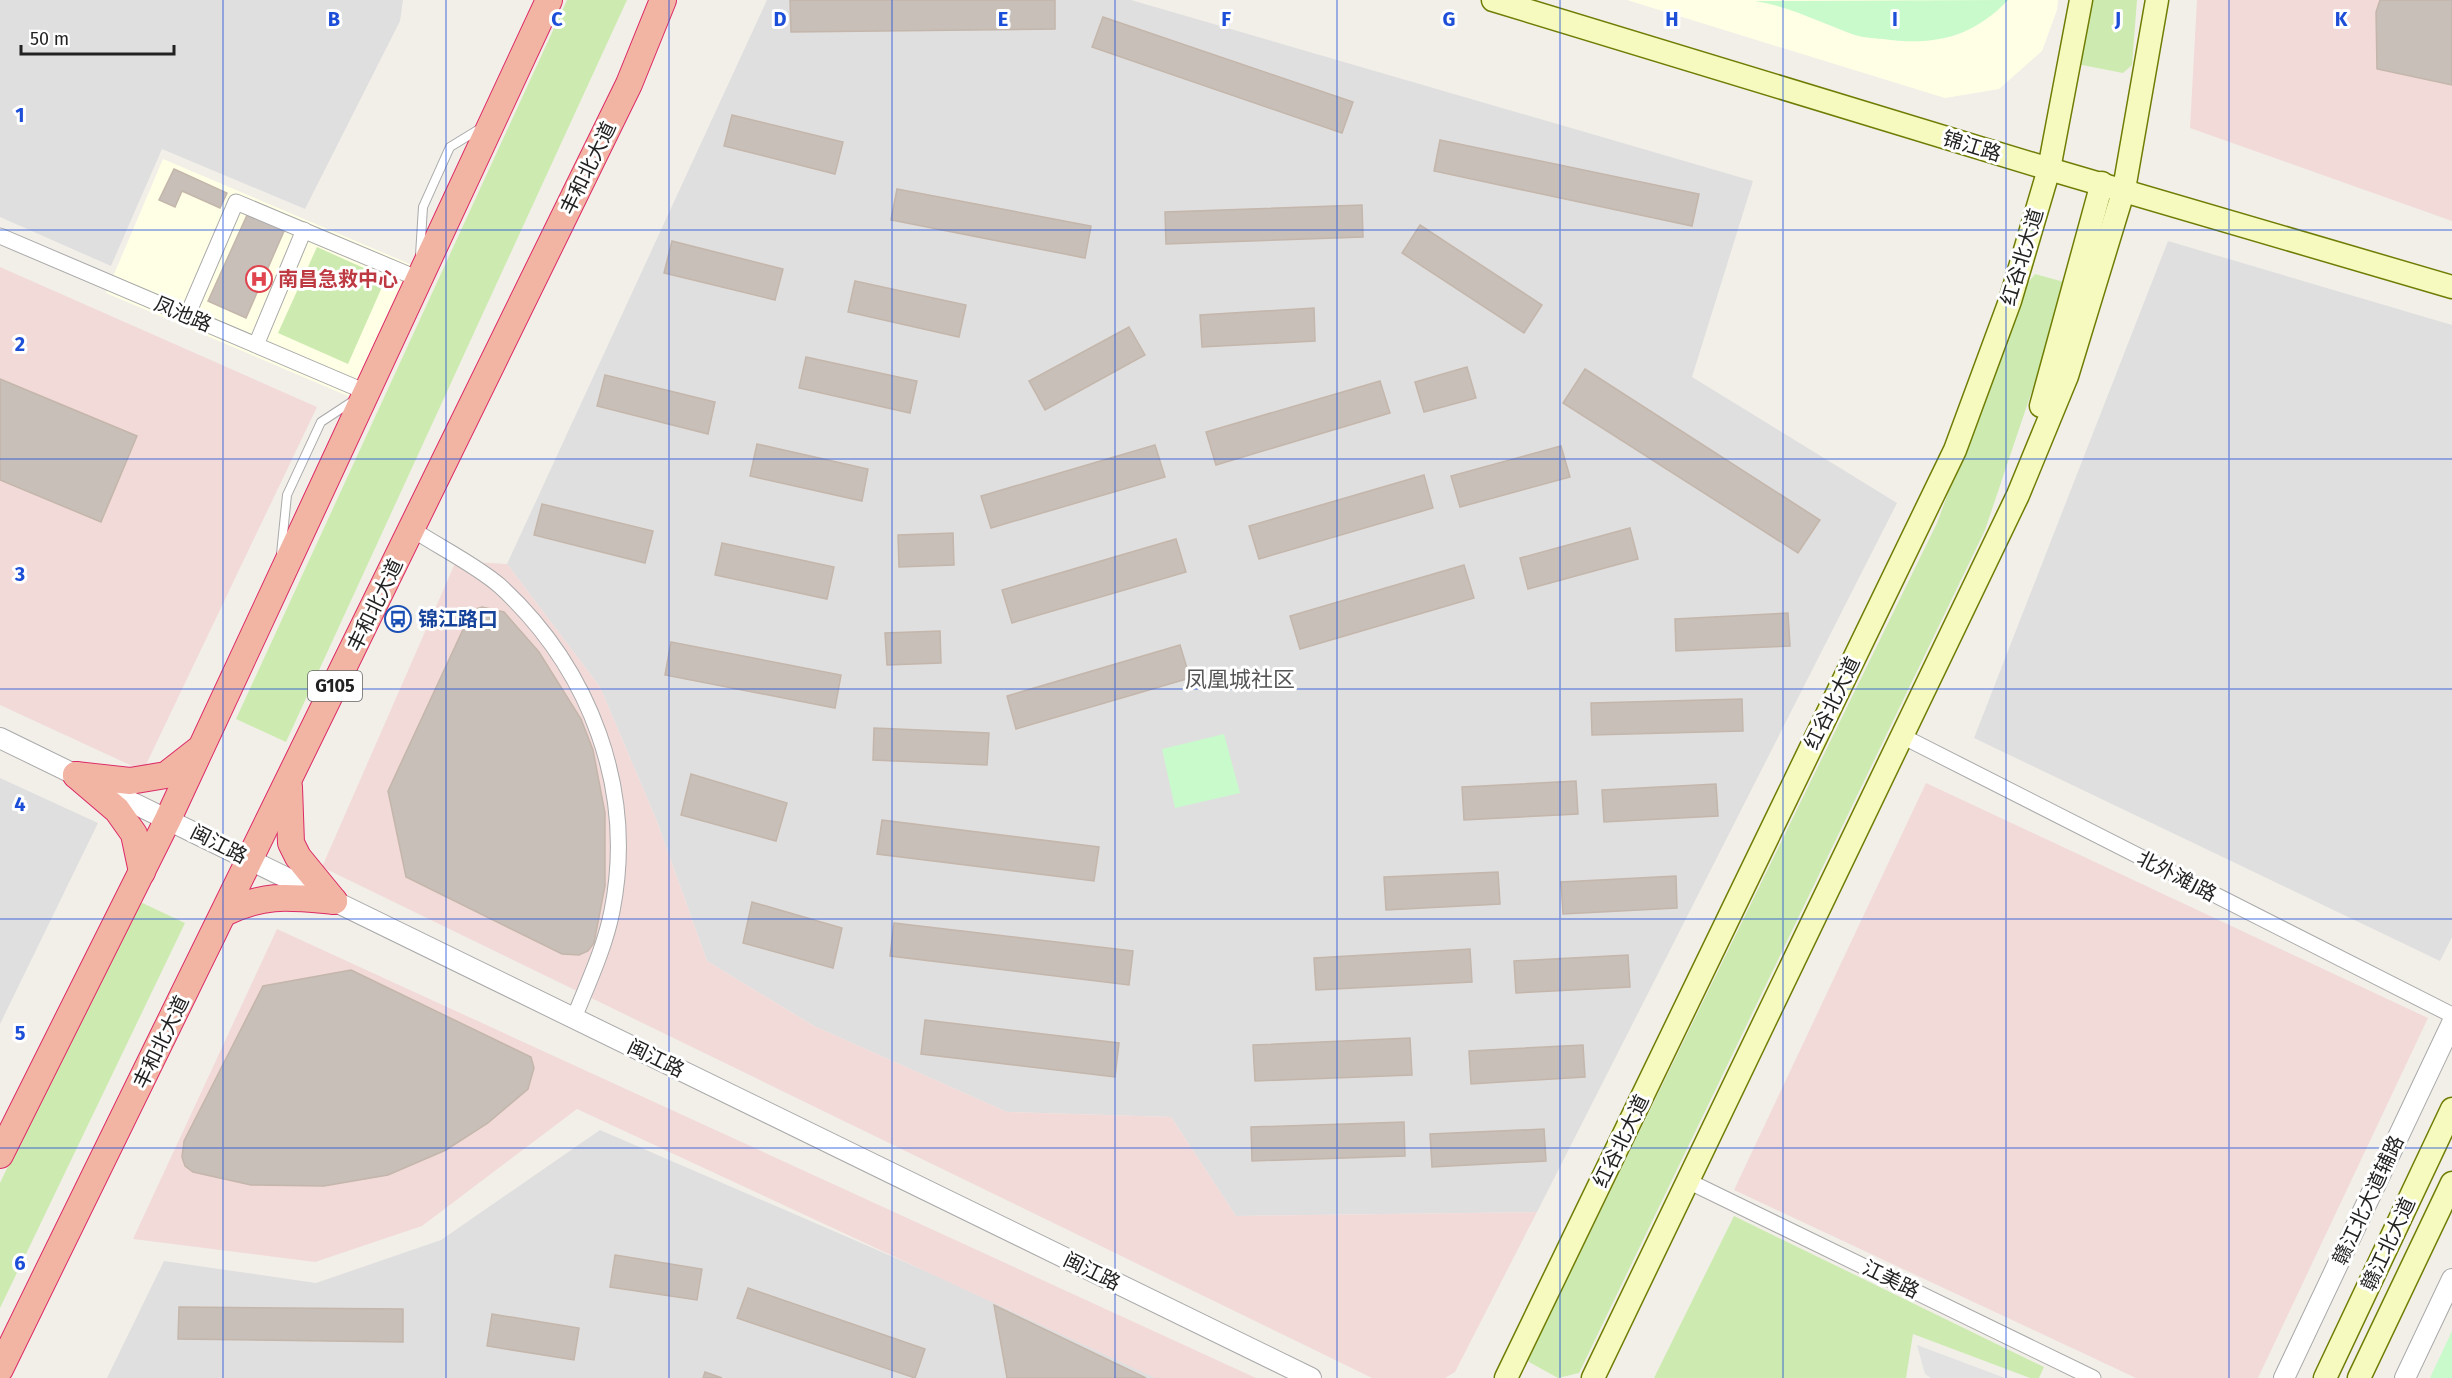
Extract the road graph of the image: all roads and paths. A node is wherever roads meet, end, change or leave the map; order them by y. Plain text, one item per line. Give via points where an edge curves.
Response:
1 (549, 0) edge
2 (663, 0) edge
3 (1493, 0) edge
4 (2081, 0) edge
5 (2157, 0) edge
6 (2049, 169) junction
7 (2102, 183) junction
8 (2124, 189) junction
9 (304, 230) junction
10 (0, 236) edge
11 (419, 279) junction
12 (2452, 287) edge
13 (188, 316) junction
14 (256, 345) junction
15 (366, 392) junction
16 (2018, 495) junction
17 (412, 529) junction
18 (1902, 736) junction
19 (0, 738) edge
20 (201, 748) junction
21 (76, 775) junction
22 (288, 782) junction
23 (168, 819) junction
24 (250, 860) junction
25 (142, 872) junction
26 (334, 901) junction
27 (224, 913) junction
28 (2452, 1015) edge
29 (574, 1018) junction
30 (2452, 1023) edge
31 (2452, 1109) edge
32 (0, 1155) edge
33 (1688, 1181) junction
34 (2452, 1183) edge
35 (2452, 1279) edge
36 (0, 1369) edge
37 (1311, 1378) edge
38 (1506, 1378) edge
39 (1593, 1378) edge
40 (2093, 1378) edge
41 (2284, 1378) edge
42 (2325, 1378) edge
43 (2359, 1378) edge
44 (2405, 1378) edge

1 - 11 highway
2 - 17 highway, 丰和北大道 / G105 via 629,84
3 - 6 main road, 锦江路
4 - 6 main road, 红谷北大道
5 - 8 main road
6 - 7 main road, 锦江路
6 - 38 main road, 红谷北大道 via 2010,301 1955,450
7 - 8 main road, 锦江路
7 - 16 main road
8 - 12 main road, 锦江路
8 - 16 main road via 2067,376
9 - 11 street
9 - 13 street via 237,202
9 - 14 street
10 - 13 street, 凤池路
11 - 15 highway
13 - 14 street, 凤池路
14 - 15 street, 凤池路
15 - 20 highway
16 - 18 main road
17 - 22 highway, 丰和北大道 / G105
17 - 29 street via 498,584 536,622 569,668 592,714 620,826 618,870 612,913
18 - 28 street, 北外滩J路
18 - 33 main road
19 - 21 street, 闽江路
20 - 21 highway via 166,776 129,781
20 - 23 highway
21 - 23 street, 闽江路
21 - 25 highway via 117,810 134,834
22 - 24 highway, 丰和北大道 / G105
22 - 26 highway via 291,843
23 - 24 street, 闽江路
23 - 25 highway
24 - 26 street, 闽江路
24 - 27 highway, 丰和北大道 / G105
25 - 32 highway
26 - 27 highway via 266,898
26 - 29 street, 闽江路
27 - 36 highway, 丰和北大道 / G105
29 - 37 street, 闽江路
30 - 41 street, 赣江北大道辅路
31 - 42 main road, 赣江北大道
33 - 39 main road
33 - 40 street, 江美路
34 - 43 main road, 赣江北大道
35 - 44 street

